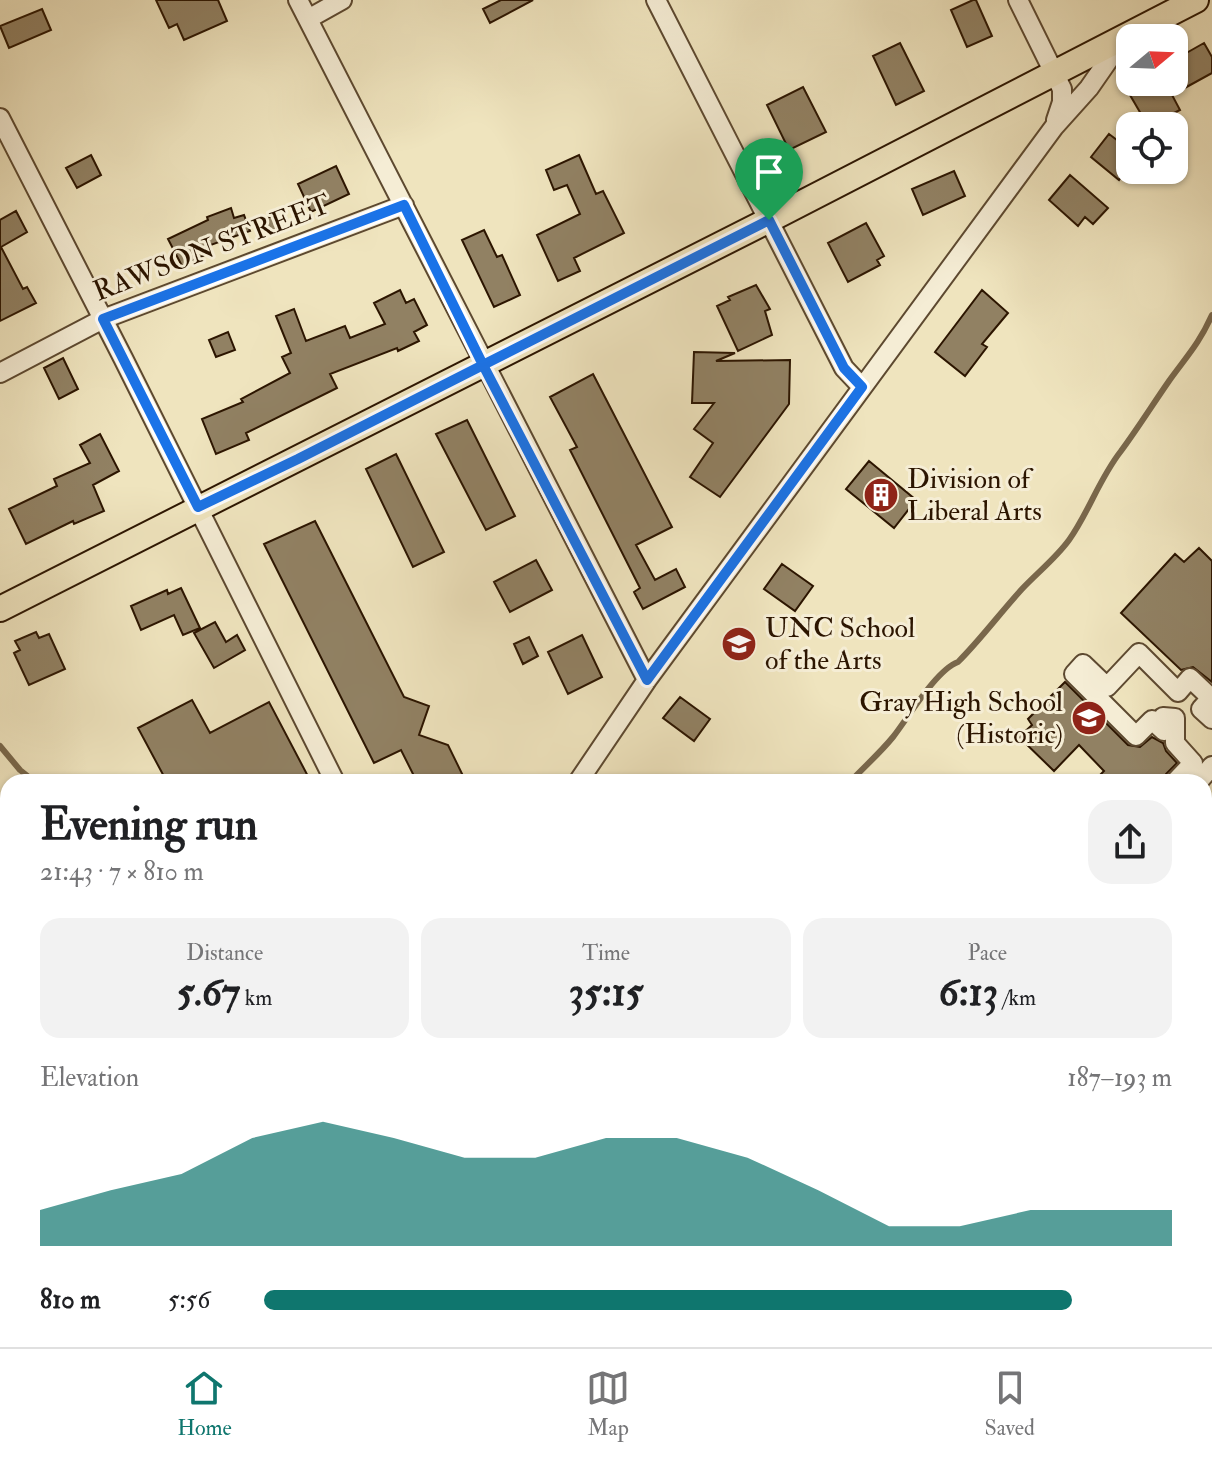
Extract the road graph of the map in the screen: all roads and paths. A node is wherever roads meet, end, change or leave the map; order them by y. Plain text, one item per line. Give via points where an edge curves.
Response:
1 (298, 0) edge
2 (342, 0) edge
3 (656, 0) edge
4 (1018, 0) edge
5 (1196, 0) edge
6 (308, 19) junction
7 (1150, 24) edge
8 (1116, 42) edge
9 (1116, 50) edge
10 (1056, 72) junction
11 (0, 118) edge
12 (1054, 127) junction
13 (404, 205) junction
14 (769, 220) junction
15 (103, 319) junction
16 (483, 365) junction
17 (0, 373) edge
18 (862, 387) junction
19 (198, 507) junction
20 (0, 609) edge
21 (647, 680) junction
22 (1212, 719) edge
23 (331, 774) edge
24 (583, 774) edge
25 (1183, 774) edge

1 - 6 street
2 - 6 street
3 - 14 street
4 - 10 street
5 - 7 main road
6 - 13 street
8 - 10 main road
9 - 12 street
10 - 12 street via 1062,102
10 - 14 main road
11 - 15 street
12 - 18 street
13 - 15 street, RAWSON STREET
13 - 16 street
14 - 16 main road
14 - 18 street via 844,368
15 - 17 street, RAWSON STREET
15 - 19 street
16 - 19 main road
16 - 21 street
18 - 21 street
19 - 20 main road
19 - 23 street
21 - 24 street
22 - 25 street via 1201,709 1211,698 1190,678 1178,692 1139,653 1107,687 1083,664 1074,674 1136,736 1152,720 1164,731 1163,717 1175,718 1175,743 1193,763

